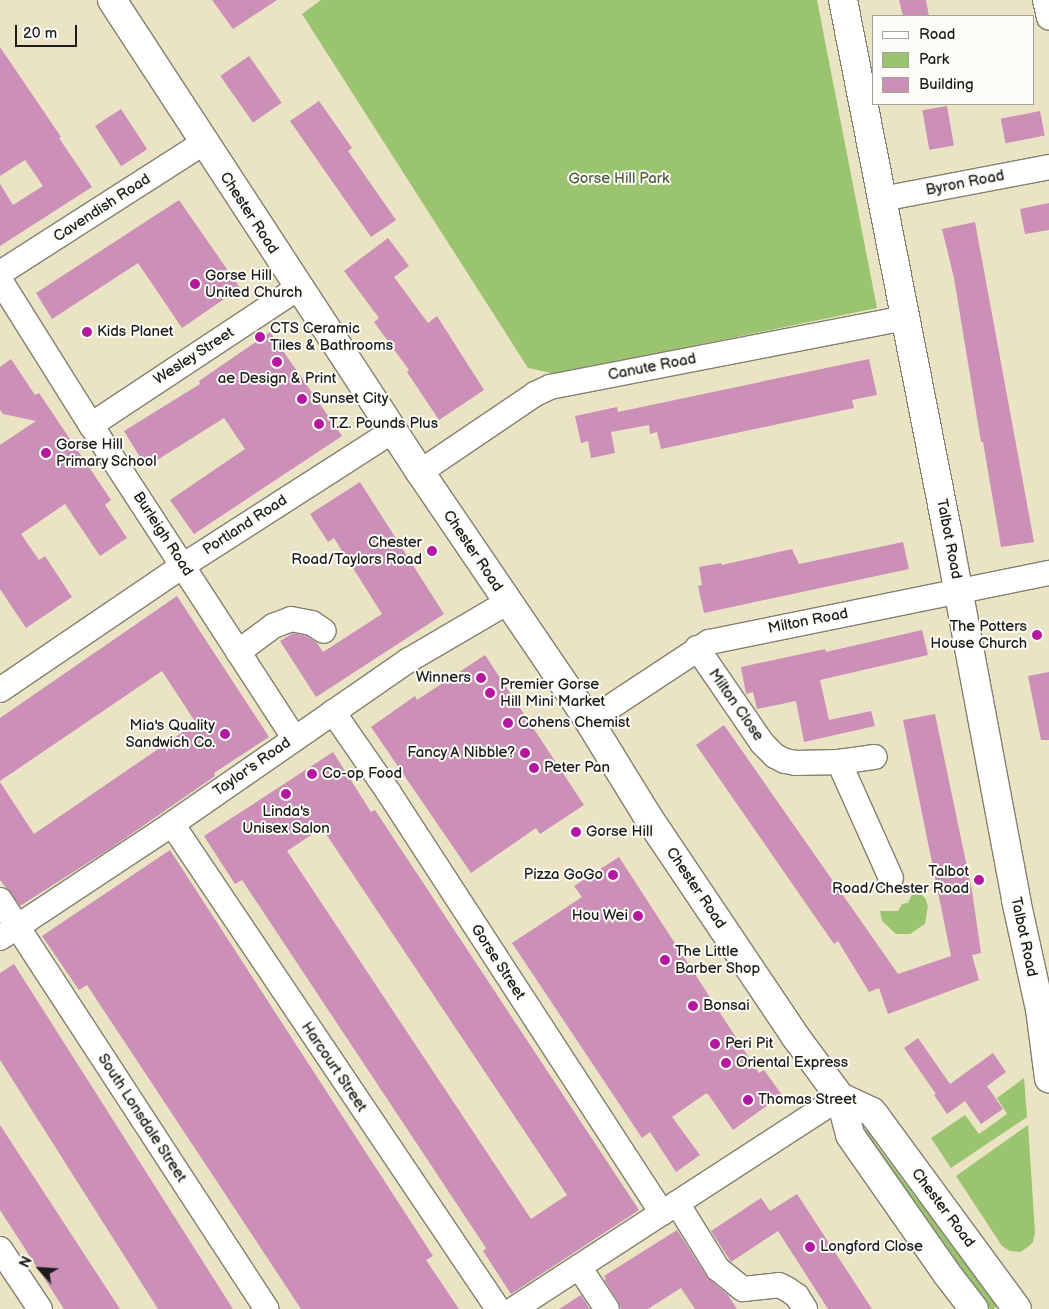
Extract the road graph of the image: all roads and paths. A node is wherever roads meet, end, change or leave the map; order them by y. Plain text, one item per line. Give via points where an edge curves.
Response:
1 (112, 0) edge
2 (843, 0) edge
3 (1046, 0) edge
4 (1049, 18) edge
5 (203, 143) junction
6 (1049, 167) edge
7 (882, 199) junction
8 (0, 273) edge
9 (0, 280) edge
10 (298, 288) junction
11 (906, 318) junction
12 (91, 425) junction
13 (393, 431) junction
14 (420, 472) junction
15 (184, 565) junction
16 (1049, 573) edge
17 (959, 592) junction
18 (508, 602) junction
19 (324, 631) dead end
20 (697, 648) junction
21 (238, 652) junction
22 (0, 690) edge
23 (333, 712) junction
24 (589, 721) junction
25 (294, 737) junction
26 (875, 756) dead end
27 (839, 762) junction
28 (172, 824) junction
29 (891, 878) dead end
30 (0, 900) edge
31 (9, 932) edge
32 (1049, 1078) edge
33 (840, 1097) junction
34 (669, 1208) junction
35 (0, 1249) edge
36 (579, 1267) junction
37 (40, 1309) edge
38 (266, 1309) edge
39 (498, 1309) edge
40 (514, 1309) edge
41 (607, 1309) edge
42 (805, 1309) edge
43 (974, 1309) edge
44 (1017, 1309) edge

1 - 5 main road, Chester Road
2 - 7 main road, Talbot Road
3 - 4 street
5 - 8 street, Cavendish Road
5 - 10 main road, Chester Road
6 - 7 street, Byron Road
7 - 11 main road, Talbot Road
9 - 12 street, Burleigh Road
10 - 12 street, Wesley Street
10 - 13 main road, Chester Road
11 - 14 street, Canute Road via 550,387
11 - 17 main road, Talbot Road
12 - 15 street, Burleigh Road
13 - 14 main road, Chester Road
13 - 15 street, Portland Road
14 - 18 main road, Chester Road
15 - 21 street, Burleigh Road
15 - 22 street, Portland Road
16 - 17 street, Milton Road
17 - 20 street, Milton Road via 722,638
17 - 32 main road, Talbot Road via 1016,900 1040,1009
18 - 23 street, Taylor's Road via 409,660
18 - 24 main road, Chester Road
19 - 21 street via 312,623 291,620 273,626
20 - 24 street, Milton Road
20 - 27 street, Milton Close via 762,743 775,756 796,763
21 - 25 street, Burleigh Road
23 - 25 street, Taylor's Road
23 - 34 street, Gorse Street
24 - 33 main road, Chester Road via 648,817
25 - 28 street, Taylor's Road
26 - 27 street, Milton Close
27 - 29 street
28 - 31 street, Taylor's Road
28 - 39 street, Harcourt Street
30 - 31 street, South Lonsdale Street
31 - 38 street, South Lonsdale Street
33 - 34 street
33 - 43 main road, Chester Road via 850,1135
33 - 44 main road, Chester Road via 876,1116
34 - 36 street
34 - 42 street via 718,1269 744,1289 779,1285 797,1296
35 - 37 street
36 - 40 street
36 - 41 street

